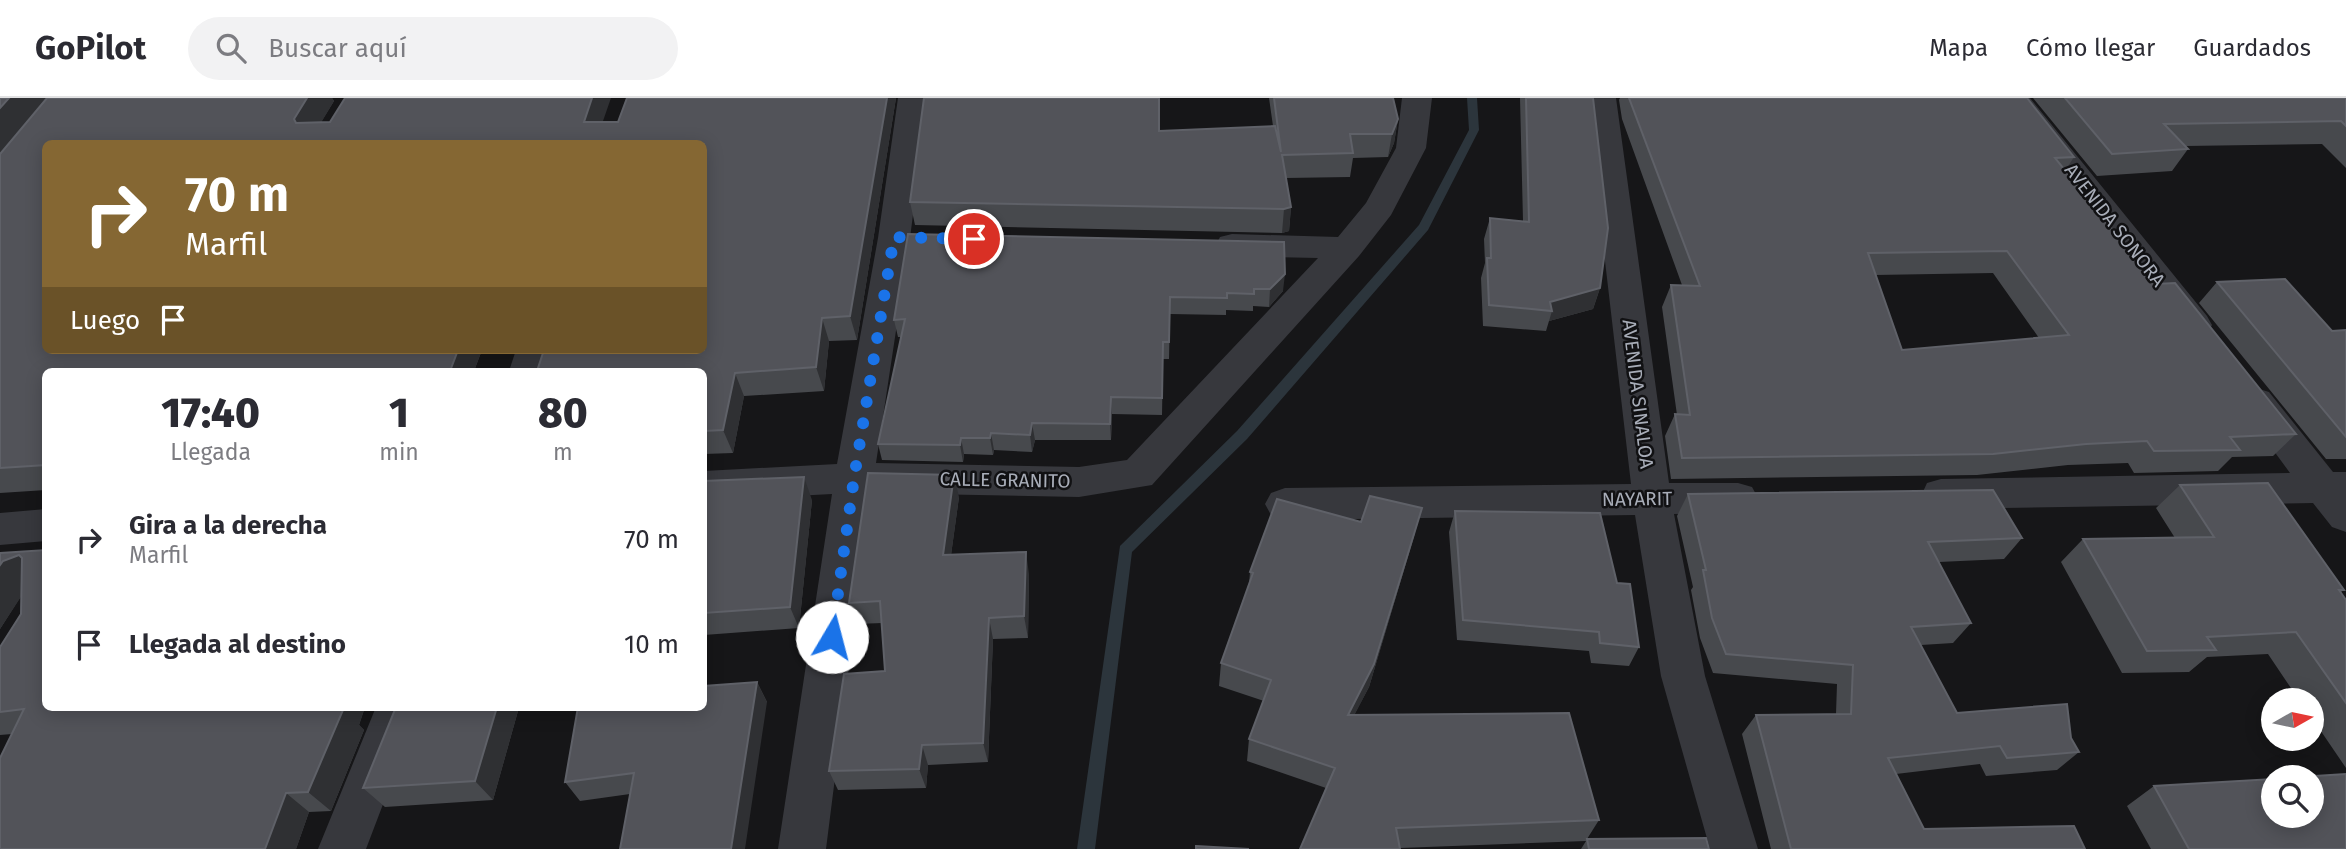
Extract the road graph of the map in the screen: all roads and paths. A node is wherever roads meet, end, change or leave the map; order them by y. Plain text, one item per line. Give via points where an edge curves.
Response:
1 (913, 98) edge
2 (1417, 98) edge
3 (1601, 98) edge
4 (2015, 98) edge
5 (1196, 244) edge
6 (1348, 248) junction
7 (2213, 347) edge
8 (2238, 380) edge
9 (854, 478) junction
10 (707, 486) edge
11 (1913, 495) edge
12 (1775, 497) edge
13 (2339, 497) edge
14 (1652, 499) junction
15 (1285, 505) edge
16 (42, 525) edge
17 (0, 530) edge
18 (396, 711) edge
19 (342, 849) edge
20 (802, 849) edge
21 (1734, 849) edge

1 - 9 street via 907,238
2 - 6 street via 1411,148 1380,208
3 - 14 street, AVENIDA SINALOA
4 - 7 street, AVENIDA SONORA
5 - 6 street
6 - 9 street, CALLE GRANITO via 1138,474 1079,482
8 - 13 street
9 - 10 street, CALLE GRANITO
9 - 20 street
11 - 13 street
12 - 14 street, NAYARIT
14 - 15 street, NAYARIT
14 - 21 street, AVENIDA SINALOA via 1683,676
16 - 17 street
18 - 19 street

